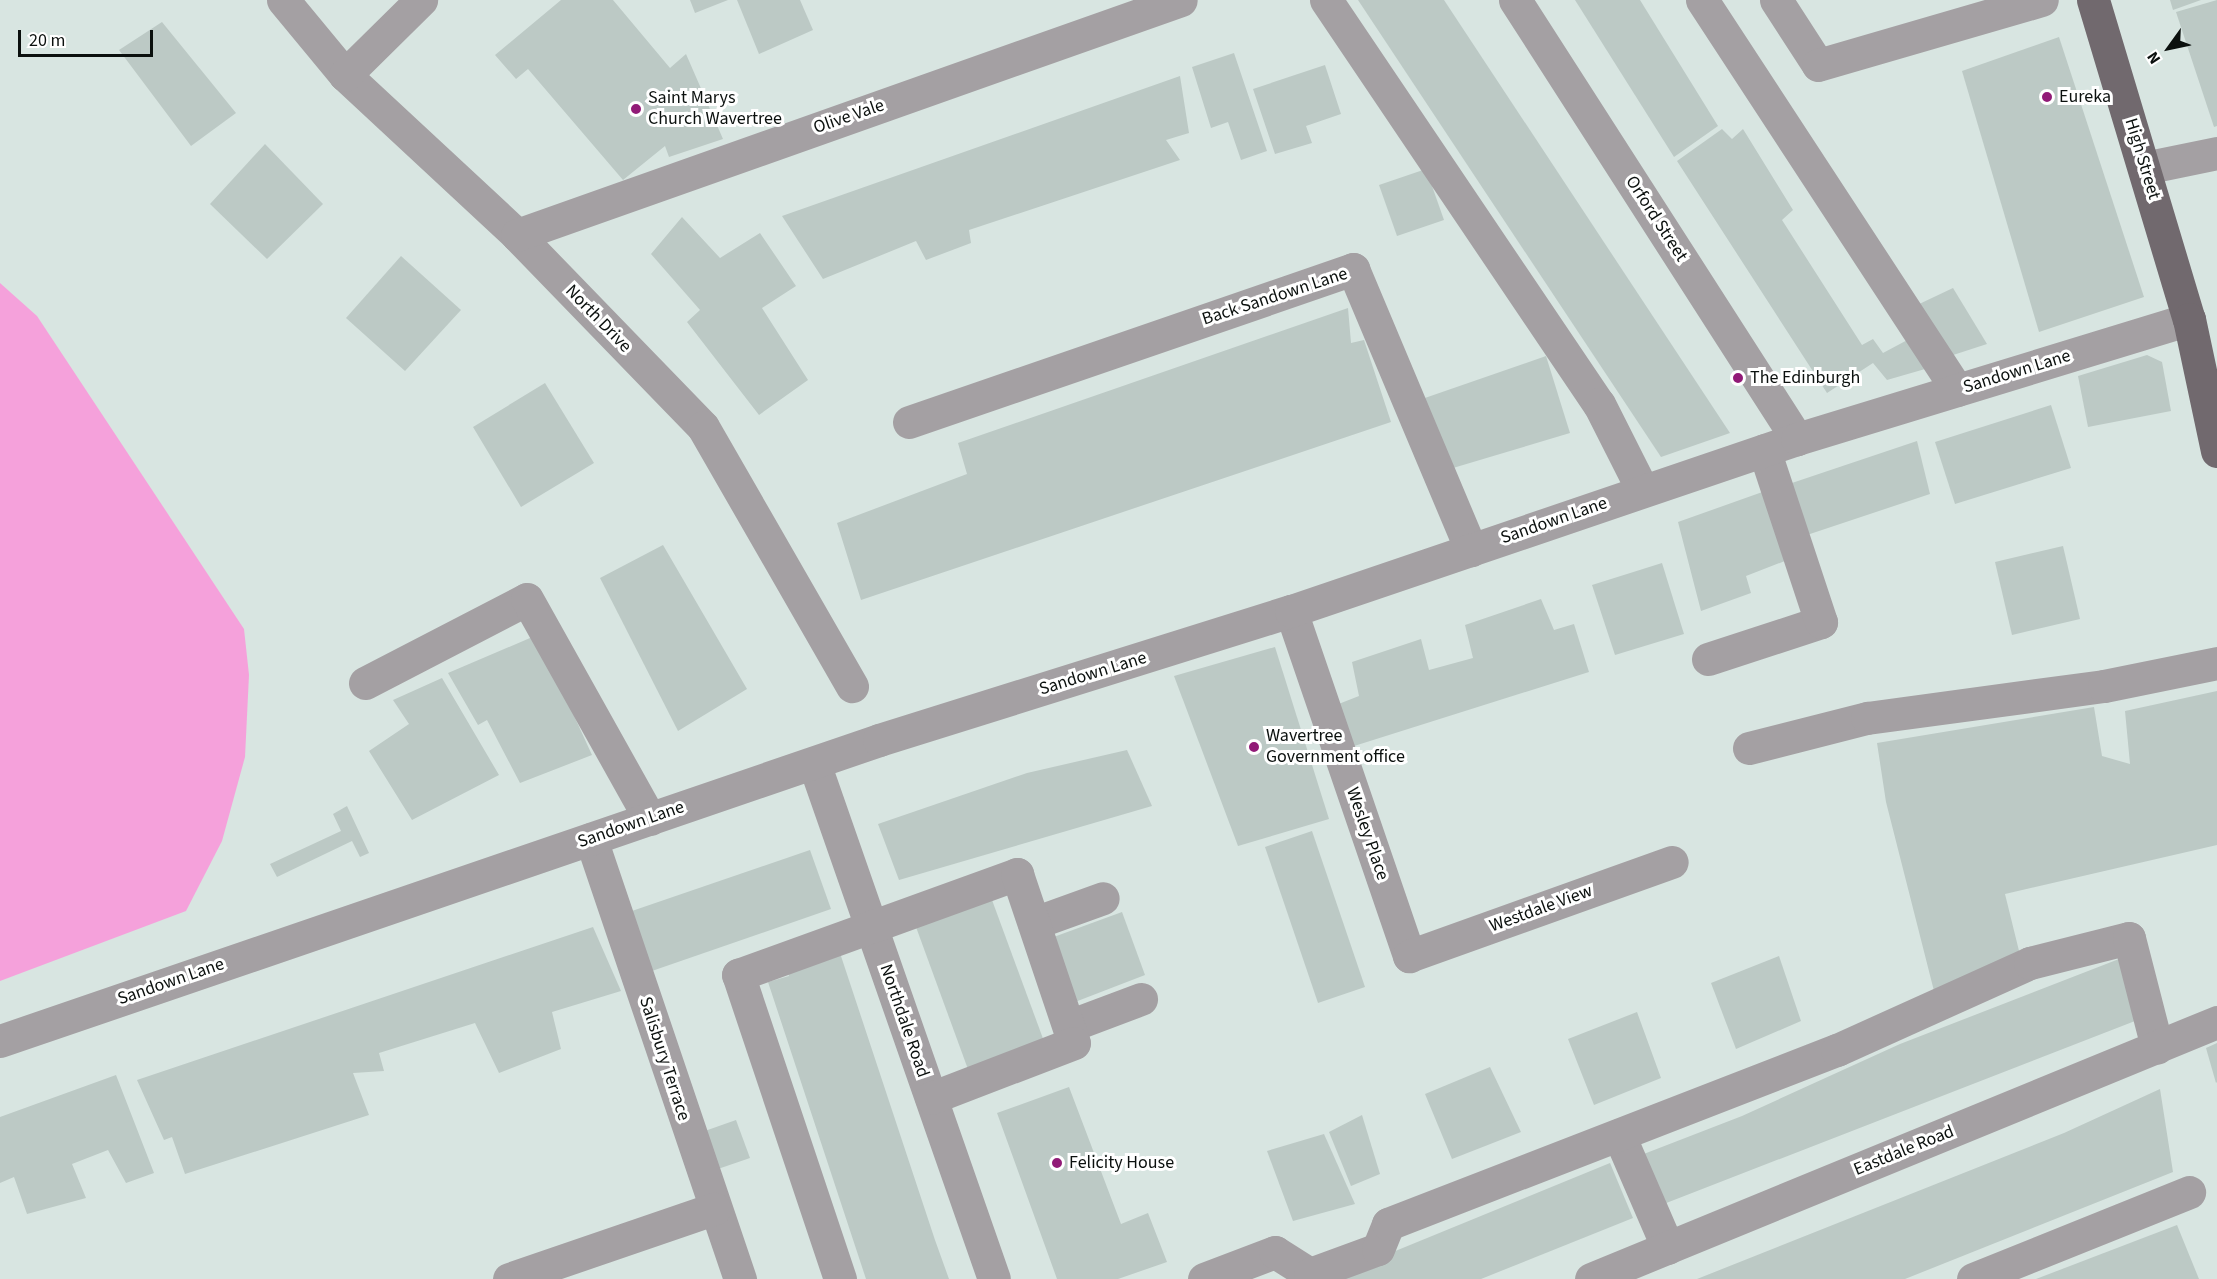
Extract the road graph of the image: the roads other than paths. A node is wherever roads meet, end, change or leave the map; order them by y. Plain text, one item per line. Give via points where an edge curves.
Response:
1 (283, 0) edge
2 (421, 0) edge
3 (1181, 0) edge
4 (1326, 0) edge
5 (1515, 0) edge
6 (1702, 0) edge
7 (1776, 0) edge
8 (2042, 0) edge
9 (2093, 0) edge
10 (1972, 10) edge
11 (345, 75) junction
12 (2217, 153) edge
13 (2144, 168) junction
14 (517, 235) junction
15 (2189, 319) junction
16 (1957, 390) junction
17 (909, 422) dead end
18 (1797, 439) junction
19 (1764, 450) junction
20 (2217, 451) edge
21 (1643, 491) junction
22 (1471, 550) junction
23 (1291, 611) junction
24 (1708, 659) dead end
25 (2217, 663) edge
26 (365, 683) dead end
27 (852, 686) dead end
28 (1749, 748) dead end
29 (814, 763) junction
30 (650, 819) junction
31 (591, 839) junction
32 (1672, 862) dead end
33 (1103, 898) dead end
34 (1034, 923) junction
35 (871, 927) junction
36 (1409, 956) joint
37 (1140, 999) dead end
38 (2217, 1022) edge
39 (1069, 1026) junction
40 (0, 1041) edge
41 (2157, 1047) junction
42 (931, 1098) junction
43 (1619, 1135) junction
44 (2189, 1191) dead end
45 (714, 1209) junction
46 (1668, 1248) junction
47 (1601, 1277) edge
48 (509, 1279) edge
49 (740, 1279) edge
50 (840, 1279) edge
51 (994, 1279) edge
52 (1204, 1279) edge
53 (1973, 1279) edge

1 - 11 street, North Drive
2 - 11 street
3 - 14 street, Olive Vale
4 - 21 street via 1599,404
5 - 18 street, Orford Street
6 - 16 street
7 - 10 street via 1818,65
8 - 10 street
9 - 13 main road, High Street
11 - 14 street, North Drive
12 - 13 street
13 - 15 main road, High Street
14 - 27 street, North Drive via 703,427
15 - 16 street, Sandown Lane
15 - 20 main road, High Street
16 - 18 street, Sandown Lane
17 - 22 street, Back Sandown Lane via 1353,269
18 - 19 street, Sandown Lane
19 - 21 street, Sandown Lane
19 - 24 street via 1821,622
21 - 22 street, Sandown Lane
22 - 23 street, Sandown Lane
23 - 29 street, Sandown Lane
23 - 36 street, Wesley Place
25 - 28 street via 2104,686 1867,718
26 - 30 street via 527,599
29 - 30 street, Sandown Lane
29 - 35 street, Northdale Road
30 - 31 street, Sandown Lane
31 - 40 street, Sandown Lane
31 - 45 street, Salisbury Terrace
32 - 36 street, Westdale View
33 - 34 street
34 - 35 street via 1017,874
34 - 39 street
35 - 42 street, Northdale Road
35 - 50 street via 738,975
37 - 39 street
38 - 41 street, Eastdale Road
39 - 42 street via 1074,1043
41 - 43 street via 2129,938 2030,963 1837,1050
41 - 46 street, Eastdale Road
42 - 51 street, Northdale Road
43 - 46 street
43 - 52 street via 1388,1224 1378,1249 1310,1274 1275,1252
44 - 53 street
45 - 48 street
45 - 49 street, Salisbury Terrace
46 - 47 street, Eastdale Road

